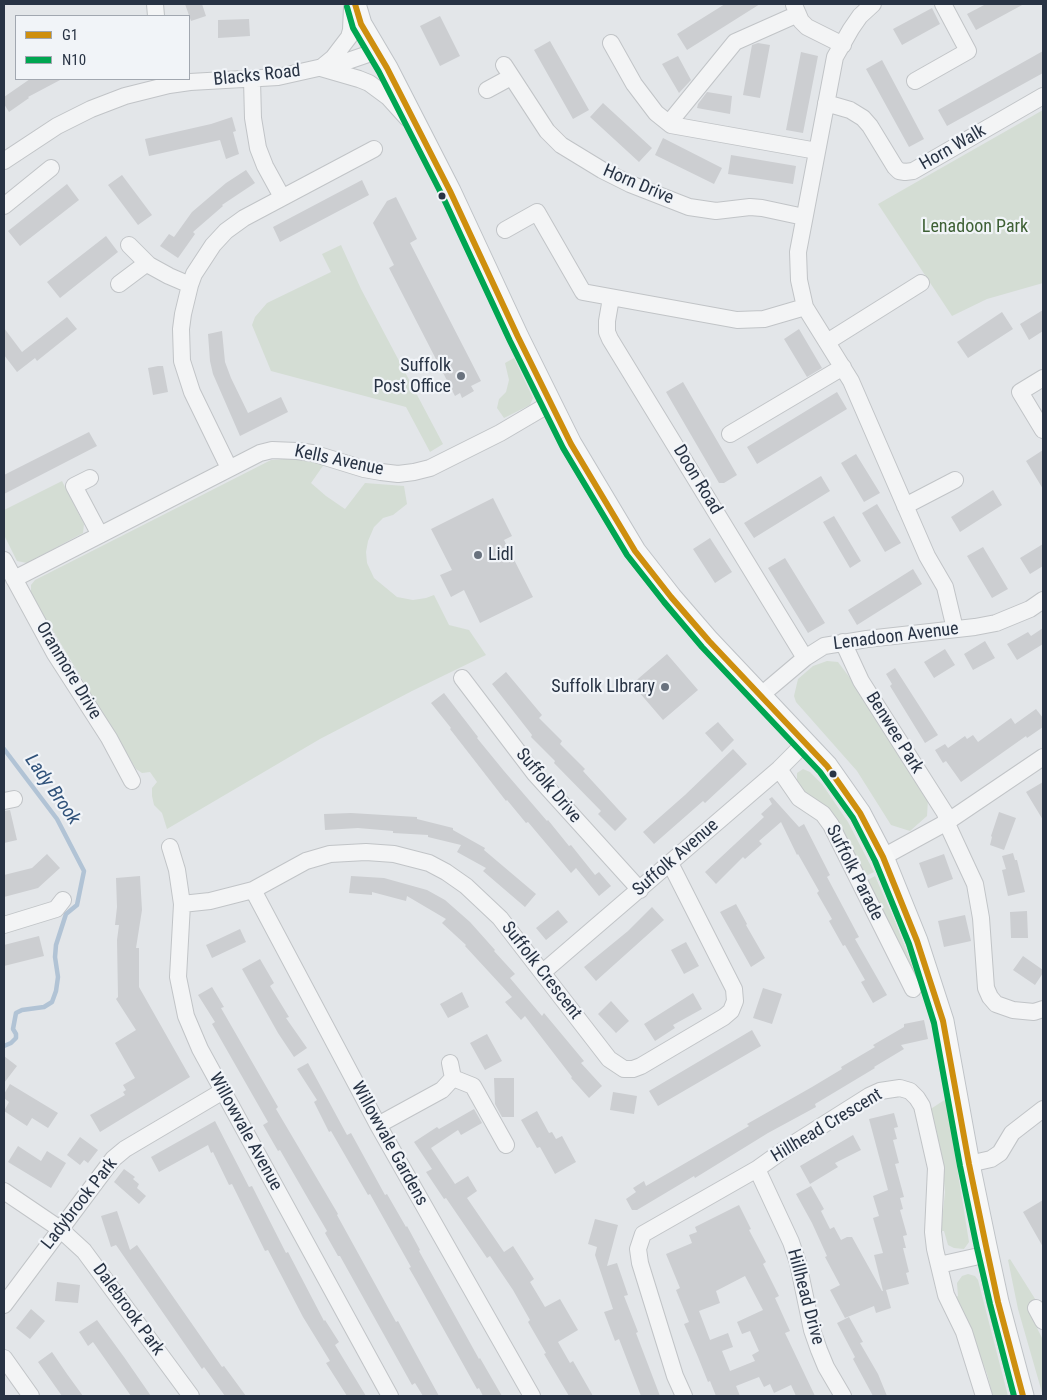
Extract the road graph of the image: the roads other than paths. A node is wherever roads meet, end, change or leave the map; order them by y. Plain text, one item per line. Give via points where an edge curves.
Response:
1 (353, 4) edge
2 (873, 4) edge
3 (943, 4) edge
4 (796, 9) edge
5 (611, 43) dead end
6 (843, 45) junction
7 (377, 52) junction
8 (320, 68) junction
9 (252, 80) junction
10 (915, 81) dead end
11 (157, 83) edge
12 (488, 90) dead end
13 (1043, 96) edge
14 (826, 103) junction
15 (669, 123) junction
16 (418, 131) junction
17 (374, 149) dead end
18 (817, 151) junction
19 (4, 162) edge
20 (50, 168) dead end
21 (282, 197) junction
22 (4, 206) edge
23 (804, 217) junction
24 (504, 230) dead end
25 (129, 245) dead end
26 (146, 263) junction
27 (921, 283) dead end
28 (120, 284) dead end
29 (190, 285) junction
30 (611, 298) junction
31 (806, 307) junction
32 (827, 342) junction
33 (843, 367) junction
34 (1043, 378) edge
35 (551, 403) junction
36 (1043, 430) edge
37 (730, 434) dead end
38 (229, 468) junction
39 (90, 478) dead end
40 (955, 480) dead end
41 (905, 506) junction
42 (100, 535) junction
43 (4, 560) edge
44 (14, 579) junction
45 (1043, 600) edge
46 (955, 629) junction
47 (842, 642) junction
48 (805, 658) junction
49 (462, 678) dead end
50 (760, 696) junction
51 (806, 742) junction
52 (1043, 757) edge
53 (779, 769) junction
54 (132, 781) dead end
55 (947, 822) junction
56 (170, 847) dead end
57 (883, 858) junction
58 (670, 863) junction
59 (253, 890) junction
60 (640, 890) junction
61 (63, 900) dead end
62 (182, 904) junction
63 (4, 924) edge
64 (543, 972) junction
65 (913, 989) dead end
66 (1043, 1009) edge
67 (223, 1090) junction
68 (1043, 1109) edge
69 (378, 1125) junction
70 (506, 1145) dead end
71 (969, 1164) junction
72 (756, 1170) junction
73 (4, 1191) edge
74 (60, 1229) junction
75 (988, 1254) junction
76 (939, 1265) junction
77 (4, 1305) edge
78 (4, 1358) edge
79 (31, 1396) edge
80 (191, 1396) edge
81 (390, 1396) edge
82 (532, 1396) edge
83 (684, 1396) edge
84 (843, 1396) edge
85 (984, 1396) edge
86 (1023, 1396) edge

1 - 7 main road
1 - 8 street via 349,37 333,58
2 - 6 street via 860,16
3 - 10 street via 968,50
4 - 6 street via 807,27
4 - 15 street via 736,42
5 - 15 street via 634,84 656,113
6 - 14 street via 835,56
7 - 8 street, Blacks Road
7 - 16 main road
8 - 9 street, Blacks Road
8 - 16 street via 375,87
9 - 11 street, Blacks Road
9 - 21 street via 258,148
11 - 19 street, Blacks Road via 57,126
12 - 23 street, Horn Drive via 507,71 547,131 561,145 630,184 689,207 716,211 762,208
13 - 14 street, Horn Walk via 913,171 905,172 895,167 863,118 850,110
14 - 18 street
15 - 18 street
16 - 35 main road
17 - 21 street
18 - 23 street
20 - 22 street
21 - 29 street via 226,231 213,245
23 - 31 street via 798,266
24 - 30 street via 537,212 583,292
25 - 26 street
26 - 28 street
26 - 29 street
27 - 32 street
29 - 38 street via 182,323 182,361 192,392
30 - 31 street via 737,320 775,316
30 - 48 street, Doon Road via 607,321 610,339
31 - 32 street
32 - 33 street
33 - 37 street
33 - 41 street
34 - 36 street via 1020,392
35 - 38 street, Kells Avenue via 492,437 430,468 414,472 380,472 285,449 260,453
35 - 50 main road via 571,444 640,557 671,597
38 - 42 street, Kells Avenue
39 - 42 street via 74,486
40 - 41 street
41 - 46 street via 927,556 946,587
42 - 44 street, Kells Avenue
43 - 44 street, Oranmore Drive
44 - 54 street, Oranmore Drive
45 - 46 street, Lenadoon Avenue via 996,623
46 - 47 street, Lenadoon Avenue
47 - 48 street, Lenadoon Avenue via 824,646
47 - 55 street, Benwee Park via 861,681 945,813
48 - 50 street, Lenadoon Avenue
49 - 60 street, Suffolk Drive via 536,774
50 - 51 main road
51 - 53 street, Suffolk Avenue
51 - 57 main road via 846,791
52 - 55 street
53 - 58 street, Suffolk Avenue
53 - 65 street, Suffolk Parade via 799,798 823,814 831,825
55 - 57 street
55 - 66 street, Benwee Park via 975,884 986,988 990,997 996,1004 1013,1010 1034,1012
56 - 62 street, Willowvale Avenue
57 - 71 main road via 917,940 944,1022
58 - 60 street, Suffolk Avenue
58 - 64 street, Suffolk Crescent via 734,990 731,1010 724,1017 641,1066 624,1069 609,1059
59 - 62 street, Suffolk Crescent
59 - 64 street, Suffolk Crescent via 306,861 330,854 394,854 421,861 446,872 466,886 500,918
59 - 69 street, Willowvale Gardens
60 - 64 street, Suffolk Avenue
61 - 63 street via 56,909
62 - 67 street, Willowvale Avenue via 178,977 186,1016
67 - 74 street, Ladybrook Park via 113,1159
67 - 81 street, Willowvale Avenue
68 - 71 street via 1012,1133 1000,1153 991,1159
69 - 70 street via 442,1090 452,1070 473,1086
69 - 82 street, Willowvale Gardens
71 - 75 main road
72 - 76 street, Hillhead Crescent via 785,1148 880,1090 900,1088 910,1091 922,1106 936,1168 933,1232
72 - 83 street, Hillhead Crescent via 643,1234 638,1249 669,1358
72 - 84 street, Hillhead Drive via 793,1249 812,1330 826,1367
73 - 74 street, Dalebrook Park
74 - 77 street, Ladybrook Park
74 - 80 street, Dalebrook Park via 84,1250
75 - 76 street
75 - 86 main road
76 - 85 street, Hillhead Crescent via 946,1294 964,1332
78 - 79 street

